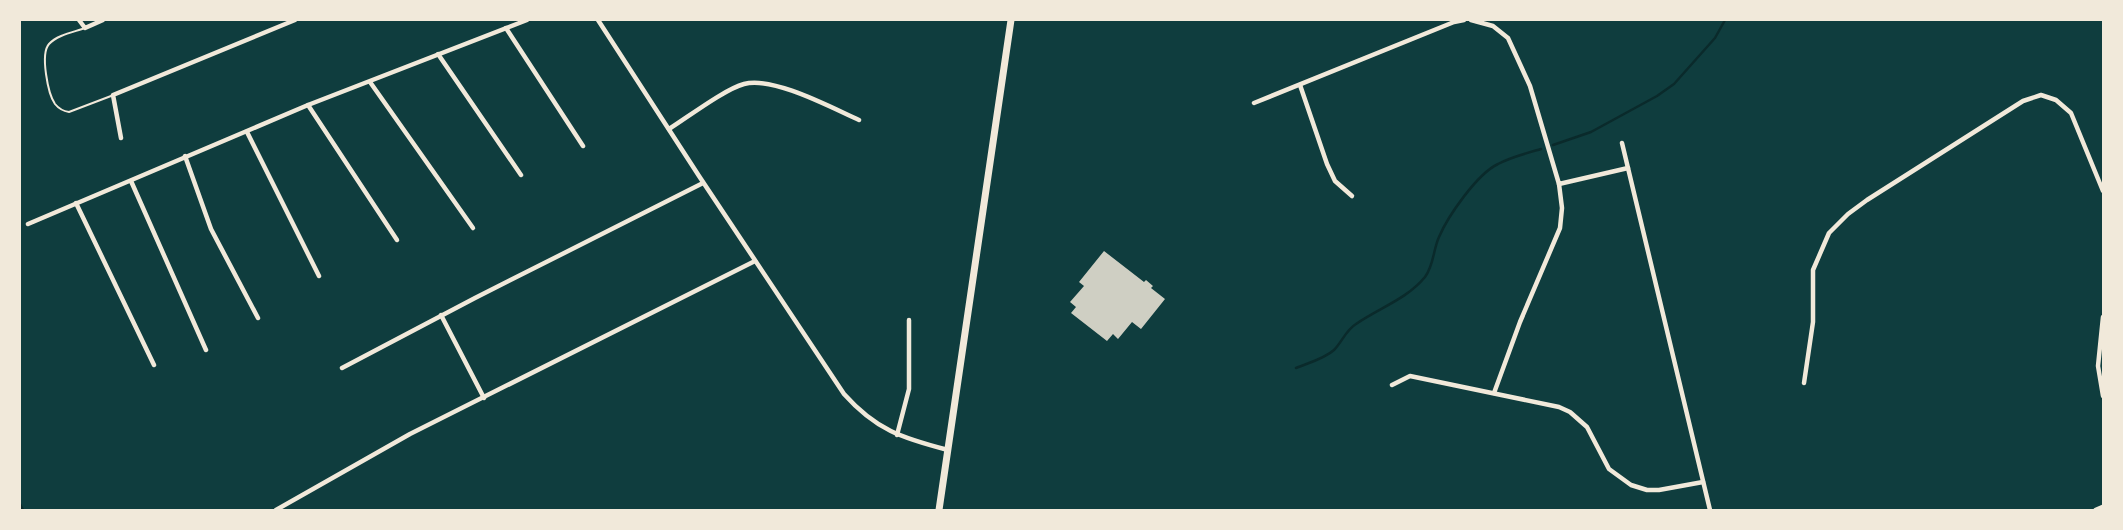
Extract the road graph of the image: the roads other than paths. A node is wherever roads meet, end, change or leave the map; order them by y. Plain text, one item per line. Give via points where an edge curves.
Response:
1 (79, 20) edge
2 (103, 20) edge
3 (295, 20) edge
4 (528, 20) edge
5 (598, 20) edge
6 (1011, 20) edge
7 (1464, 20) edge
8 (1471, 20) edge
9 (85, 28) junction
10 (506, 28) junction
11 (438, 54) junction
12 (370, 82) junction
13 (1300, 85) junction
14 (113, 95) junction
15 (1254, 103) dead end
16 (308, 106) junction
17 (859, 120) dead end
18 (669, 129) junction
19 (247, 132) junction
20 (120, 138) dead end
21 (1622, 143) dead end
22 (583, 146) dead end
23 (185, 156) junction
24 (1628, 168) junction
25 (521, 175) dead end
26 (132, 181) junction
27 (703, 183) junction
28 (1558, 184) junction
29 (2103, 191) edge
30 (1352, 196) dead end
31 (76, 203) junction
32 (28, 224) dead end
33 (473, 228) dead end
34 (397, 240) dead end
35 (756, 262) junction
36 (319, 276) dead end
37 (441, 315) junction
38 (2103, 317) edge
39 (258, 318) dead end
40 (909, 320) dead end
41 (206, 350) dead end
42 (154, 366) dead end
43 (342, 368) dead end
44 (1804, 384) dead end
45 (1392, 385) dead end
46 (1494, 393) junction
47 (2103, 396) edge
48 (484, 398) junction
49 (897, 435) junction
50 (948, 450) junction
51 (1703, 482) junction
52 (2103, 507) edge
53 (276, 510) edge
54 (939, 510) edge
55 (1710, 510) edge
56 (2096, 510) edge

1 - 9 street
2 - 9 street
3 - 14 street
4 - 10 street
5 - 18 street
6 - 50 main road
7 - 13 street
8 - 28 street via 1493,26 1508,38 1530,86
9 - 14 lane via 52,41 46,48 45,66 53,100 56,106 69,112
10 - 11 street
10 - 22 street
11 - 12 street
11 - 25 street
12 - 16 street
12 - 33 street
13 - 15 street
13 - 30 street via 1327,164 1335,181
14 - 20 street
16 - 19 street
16 - 34 street
17 - 18 street via 793,91 756,82 736,87
18 - 27 street
19 - 23 street
19 - 36 street
21 - 24 street
23 - 26 street
23 - 39 street via 211,229
24 - 28 street
24 - 51 street
26 - 31 street
26 - 41 street
27 - 35 street
27 - 37 street
28 - 46 street via 1562,208 1560,228
29 - 44 street via 2071,114 2056,100 2041,95 2023,101 1907,173 1848,214 1829,233 1820,248 1812,270 1813,322
31 - 32 street
31 - 42 street
35 - 48 street
35 - 49 street via 844,394 865,416
37 - 43 street
37 - 48 street
38 - 47 street via 2098,366
40 - 49 street via 909,390
45 - 46 street via 1410,376
46 - 51 street via 1570,412 1587,428 1609,469 1631,485 1659,490
48 - 53 street via 410,434
49 - 50 street
50 - 54 main road
51 - 55 street
52 - 56 street

